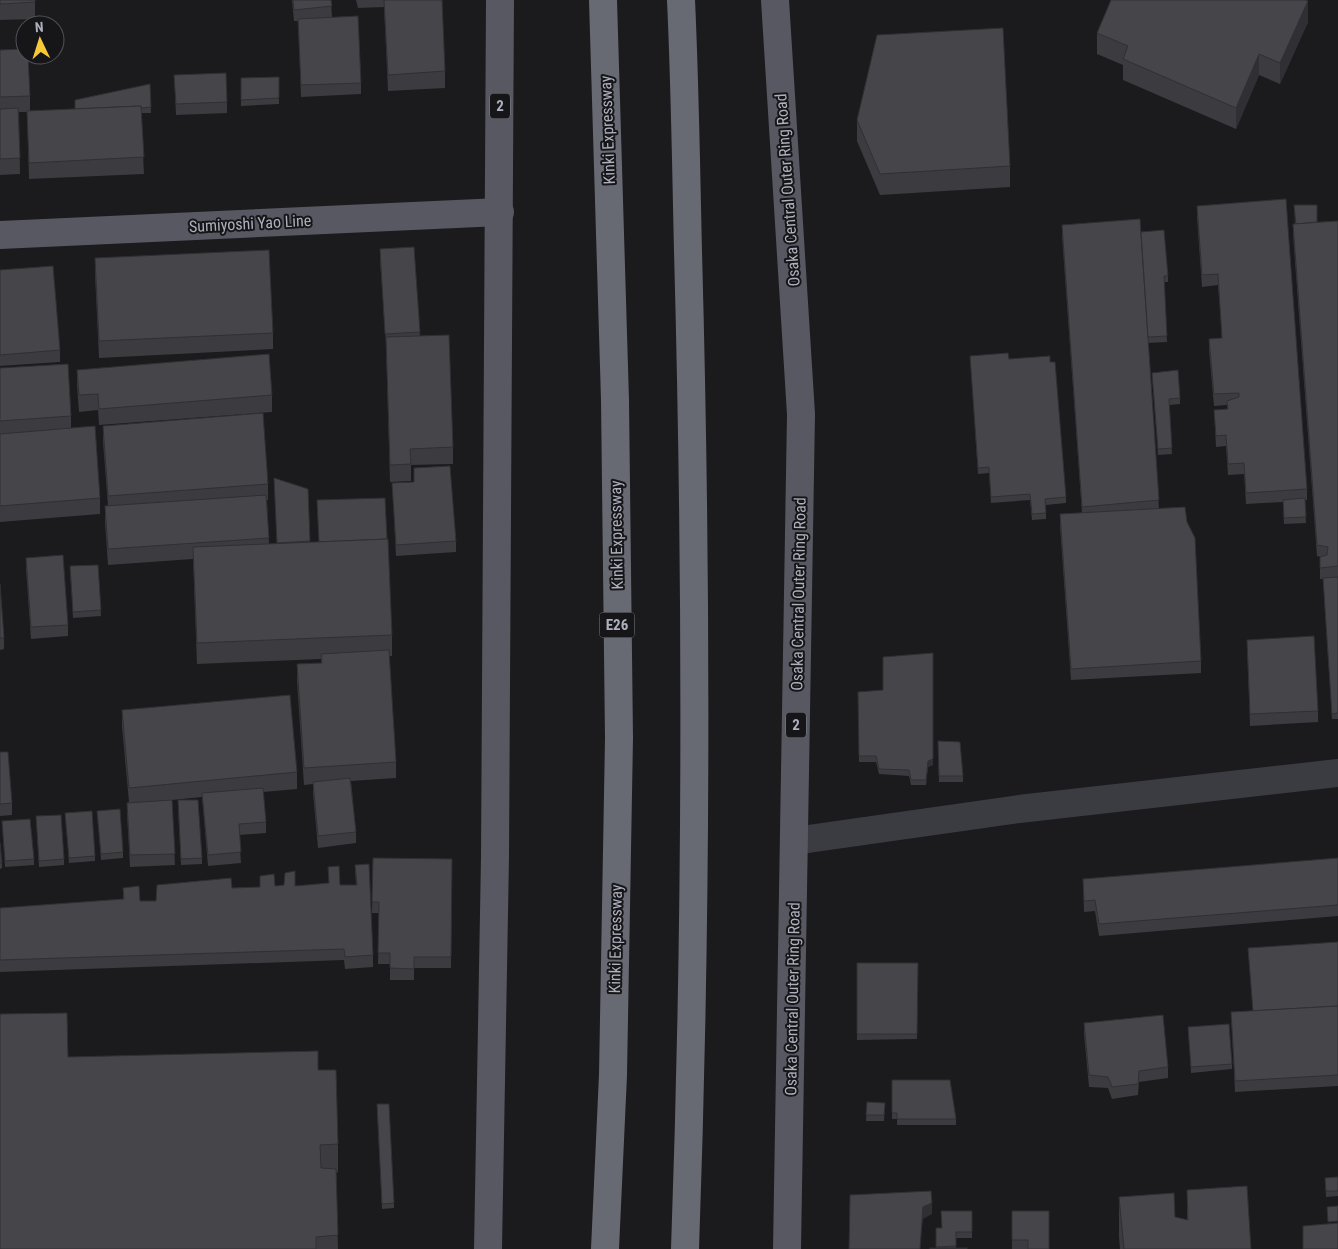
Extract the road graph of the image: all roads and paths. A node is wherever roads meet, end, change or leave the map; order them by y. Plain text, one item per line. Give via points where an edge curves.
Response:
1 (500, 0) edge
2 (603, 0) edge
3 (681, 0) edge
4 (775, 0) edge
5 (500, 212) junction
6 (0, 235) edge
7 (1338, 774) edge
8 (794, 840) junction
9 (488, 1249) edge
10 (605, 1249) edge
11 (685, 1249) edge
12 (788, 1249) edge

1 - 5 main road, 2
2 - 10 highway, Kinki Expressway / E26 via 615,400 619,738 613,1075
3 - 11 highway via 692,394 695,728 692,1071
4 - 8 main road, Osaka Central Outer Ring Road / 2 via 801,414
5 - 6 main road, Sumiyoshi Yao Line
5 - 9 main road, 2
7 - 8 street via 1019,809
8 - 12 main road, Osaka Central Outer Ring Road / 2

